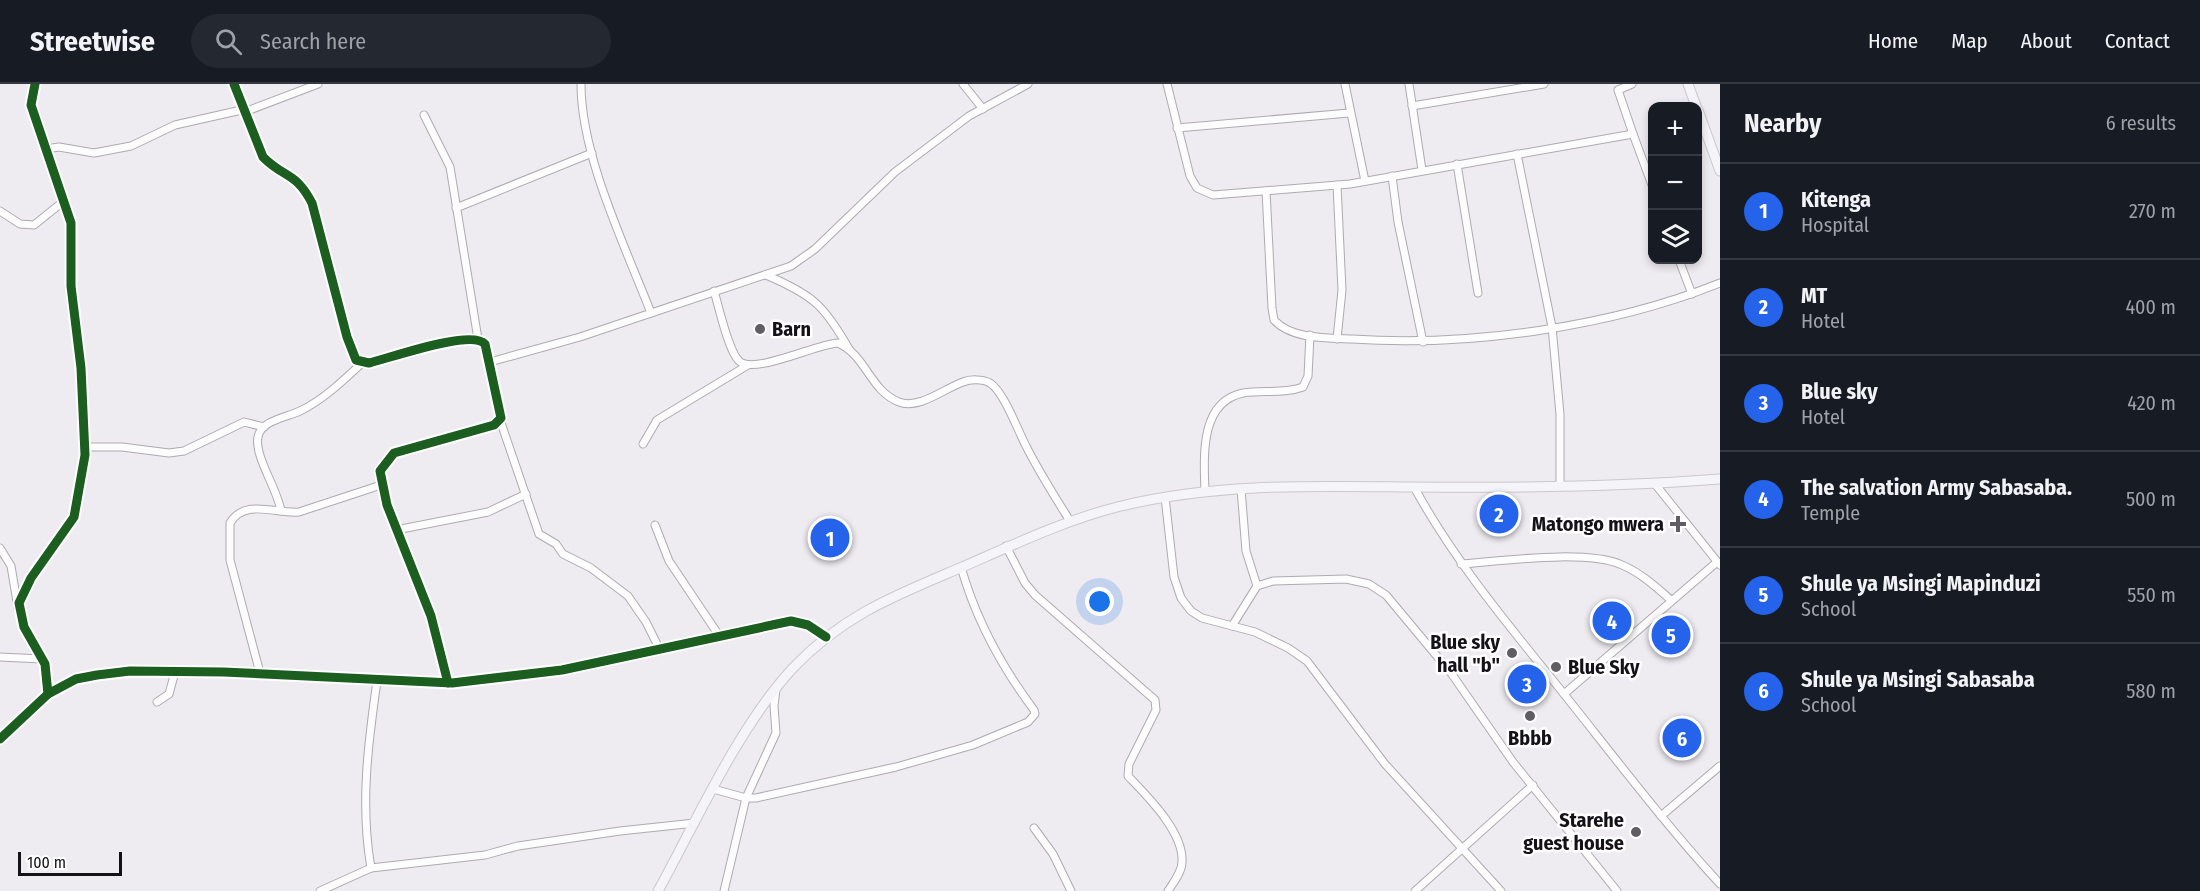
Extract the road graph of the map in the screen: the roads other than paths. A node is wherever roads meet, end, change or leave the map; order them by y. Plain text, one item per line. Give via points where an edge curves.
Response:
1 (27, 84) edge
2 (35, 84) edge
3 (234, 84) edge
4 (318, 84) edge
5 (582, 84) edge
6 (963, 84) edge
7 (1028, 84) edge
8 (1167, 84) edge
9 (1344, 84) edge
10 (1409, 84) edge
11 (1544, 84) edge
12 (1632, 84) edge
13 (1688, 84) edge
14 (1617, 87) edge
15 (33, 94) junction
16 (1695, 102) edge
17 (1412, 106) junction
18 (983, 109) junction
19 (247, 110) junction
20 (1349, 113) junction
21 (424, 115) dead end
22 (1702, 119) edge
23 (1177, 128) junction
24 (1633, 134) junction
25 (46, 149) junction
26 (1716, 149) edge
27 (592, 153) junction
28 (1517, 154) junction
29 (1457, 164) junction
30 (1422, 170) junction
31 (1720, 171) edge
32 (1648, 172) edge
33 (1392, 176) junction
34 (1365, 181) junction
35 (1337, 185) junction
36 (1266, 191) junction
37 (64, 201) junction
38 (456, 208) junction
39 (0, 211) edge
40 (1681, 264) edge
41 (766, 275) junction
42 (1720, 283) edge
43 (714, 291) junction
44 (1478, 293) dead end
45 (1692, 294) junction
46 (651, 313) junction
47 (1552, 327) junction
48 (1310, 334) junction
49 (478, 339) junction
50 (1337, 339) junction
51 (1423, 342) junction
52 (850, 351) junction
53 (490, 362) junction
54 (362, 363) junction
55 (748, 365) junction
56 (500, 420) junction
57 (264, 427) junction
58 (643, 444) dead end
59 (85, 447) junction
60 (1720, 479) edge
61 (1655, 484) junction
62 (381, 485) junction
63 (1560, 486) junction
64 (1414, 487) junction
65 (1241, 489) junction
66 (1205, 492) junction
67 (526, 494) junction
68 (1165, 497) junction
69 (281, 512) junction
70 (1070, 521) junction
71 (655, 525) dead end
72 (396, 530) junction
73 (1006, 546) junction
74 (0, 548) edge
75 (1718, 563) edge
76 (1461, 564) junction
77 (961, 567) junction
78 (1257, 586) junction
79 (1671, 600) junction
80 (21, 612) junction
81 (1232, 626) junction
82 (720, 637) junction
83 (826, 637) junction
84 (659, 648) junction
85 (0, 657) edge
86 (42, 659) junction
87 (175, 672) junction
88 (260, 674) junction
89 (377, 681) junction
90 (448, 683) junction
91 (776, 689) junction
92 (48, 694) junction
93 (1564, 694) junction
94 (158, 702) dead end
95 (0, 739) edge
96 (1719, 768) edge
97 (1533, 785) junction
98 (713, 789) junction
99 (746, 798) junction
100 (1661, 816) junction
101 (695, 823) junction
102 (1034, 828) dead end
103 (1464, 848) junction
104 (371, 868) junction
105 (1720, 884) edge
106 (320, 891) edge
107 (658, 891) edge
108 (724, 891) edge
109 (1071, 891) edge
110 (1168, 891) edge
111 (1414, 891) edge
112 (1501, 891) edge
113 (1617, 891) edge

1 - 15 street
2 - 15 street
3 - 19 street
4 - 19 street
5 - 27 street via 581,108
6 - 18 street
7 - 18 street
8 - 23 street
9 - 20 street
10 - 17 street
11 - 17 street
12 - 14 street
13 - 16 main road
14 - 24 street
15 - 25 street via 31,105
17 - 30 street
18 - 41 street via 895,172 815,249 791,266
19 - 25 street via 175,125 130,147 94,153 59,147
19 - 54 street via 264,158 294,176 312,203 346,337 353,355
20 - 23 street
20 - 34 street
21 - 38 street via 450,167
22 - 26 main road
23 - 36 street via 1190,176 1204,193
24 - 28 street
24 - 32 street
25 - 37 street
26 - 31 main road
27 - 38 street
27 - 46 street
28 - 29 street
28 - 47 street
29 - 30 street
29 - 44 street
30 - 33 street
33 - 34 street
33 - 51 street
34 - 35 street
35 - 36 street
35 - 50 street via 1342,290
36 - 48 street via 1275,320 1291,332
37 - 39 street via 34,225 20,224
37 - 59 street via 72,240 71,286
38 - 49 street
40 - 45 street
41 - 43 street
41 - 52 street via 814,299 835,324
42 - 45 street
43 - 46 street
43 - 55 street via 734,352 740,362
45 - 47 street
46 - 53 street
47 - 51 street
47 - 63 street via 1560,423
48 - 50 street
48 - 66 street via 1309,370 1303,387 1227,399 1210,419
49 - 53 street via 485,344
49 - 54 street
50 - 51 street
52 - 55 street via 830,343
52 - 70 street via 876,386 906,404 970,380 990,383
53 - 56 street via 502,413
54 - 57 street via 310,405
55 - 58 street via 663,415 650,428
56 - 62 street via 488,428 394,453 380,471
56 - 67 street
57 - 59 street via 244,423 184,452
57 - 69 street via 258,443
59 - 80 street via 74,517 25,588 19,603
60 - 61 main road
61 - 63 main road
61 - 75 street
62 - 69 street via 299,512
62 - 72 street
63 - 64 main road
64 - 65 main road
64 - 76 street
65 - 66 main road
65 - 78 street via 1246,551
66 - 68 main road
67 - 72 street via 488,512
67 - 84 street via 539,534 628,596
68 - 70 main road
68 - 81 street via 1174,577 1181,598 1202,618
69 - 88 street via 247,510 230,523 230,560
70 - 73 main road
71 - 82 street via 669,561
72 - 90 street via 431,616
73 - 77 main road
73 - 110 street via 1035,595 1155,700 1156,710 1129,764 1128,776 1169,825 1180,847 1182,862
74 - 80 street via 12,566 15,600
75 - 79 street
76 - 79 street via 1549,559 1611,561 1641,576
76 - 93 street
77 - 83 main road via 857,614
77 - 99 street via 982,628 1034,710 1033,718 1014,730 973,745 896,767
78 - 81 street
78 - 97 street via 1273,581 1346,579 1369,584 1386,595 1451,673
79 - 93 street
80 - 86 street via 24,627
81 - 103 street via 1255,632 1306,661 1378,755
82 - 83 street via 797,621
82 - 84 street
83 - 91 main road
84 - 90 street via 562,670
85 - 86 street
86 - 92 street via 48,675
87 - 88 street
87 - 92 street via 97,675
87 - 94 street via 169,694
88 - 89 street
89 - 90 street
89 - 104 street via 364,798
91 - 98 main road
91 - 99 street via 776,733
92 - 95 street
93 - 100 street
96 - 100 street
97 - 103 street
97 - 113 street
98 - 99 street
98 - 101 main road
99 - 108 street
100 - 105 street
101 - 104 street
101 - 107 main road
102 - 109 street via 1053,854
103 - 111 street
103 - 112 street
104 - 106 street

